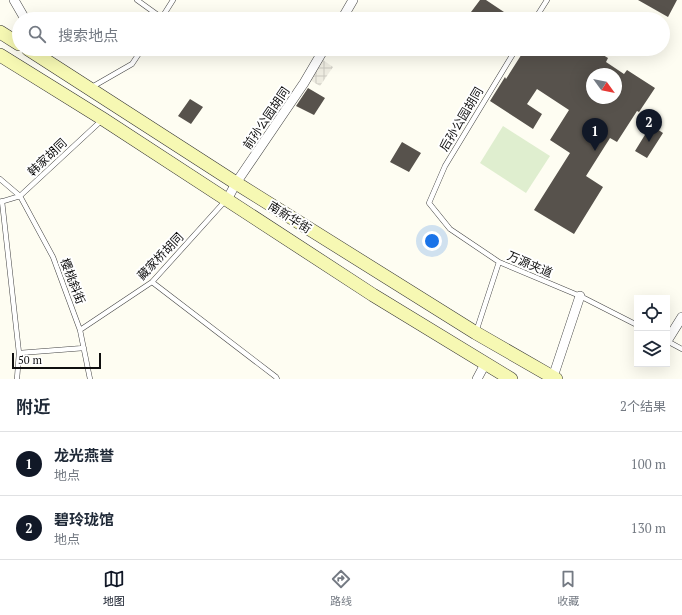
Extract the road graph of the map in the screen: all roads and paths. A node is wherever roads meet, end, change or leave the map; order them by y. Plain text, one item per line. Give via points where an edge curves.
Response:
1 (14, 0) edge
2 (137, 0) edge
3 (173, 0) edge
4 (353, 0) edge
5 (547, 0) edge
6 (21, 12) edge
7 (153, 12) edge
8 (166, 12) edge
9 (346, 12) edge
10 (539, 12) edge
11 (0, 32) edge
12 (12, 40) edge
13 (0, 55) edge
14 (39, 56) edge
15 (46, 56) edge
16 (137, 56) edge
17 (320, 56) edge
18 (512, 56) edge
19 (51, 64) junction
20 (89, 88) junction
21 (103, 119) junction
22 (0, 179) edge
23 (236, 183) junction
24 (20, 196) junction
25 (227, 200) junction
26 (1, 202) edge
27 (429, 203) joint
28 (499, 262) junction
29 (152, 282) junction
30 (580, 296) junction
31 (682, 317) edge
32 (634, 324) edge
33 (80, 330) junction
34 (476, 333) junction
35 (670, 336) edge
36 (670, 343) edge
37 (84, 348) junction
38 (682, 350) edge
39 (19, 353) junction
40 (485, 364) junction
41 (276, 378) edge
42 (554, 378) edge
43 (17, 379) edge
44 (90, 379) edge
45 (477, 379) edge
46 (511, 379) edge

1 - 6 street
2 - 7 lane
3 - 8 lane
4 - 9 street
5 - 10 lane
11 - 12 main road
13 - 21 main road, 南新华街
14 - 19 main road, 南新华街
15 - 19 street
16 - 20 lane via 132,64
17 - 23 street, 前孙公园胡同
18 - 27 lane, 后孙公园胡同 via 445,166
19 - 20 main road, 南新华街
20 - 23 main road, 南新华街
21 - 24 lane, 韩家胡同
21 - 25 main road, 南新华街
22 - 24 lane
23 - 25 street, 前孙公园胡同
23 - 34 main road, 南新华街
24 - 26 lane, 韩家胡同
24 - 33 lane, 樱桃斜街 via 53,257
25 - 29 lane, 藏家桥胡同
25 - 40 main road, 南新华街
26 - 39 lane
27 - 28 lane, 万源夹道 via 450,229
28 - 30 lane, 万源夹道
28 - 34 lane
29 - 33 lane, 藏家桥胡同
29 - 41 lane
30 - 32 lane, 万源夹道
30 - 42 street
31 - 35 street
33 - 37 lane, 樱桃斜街
34 - 42 main road, 南新华街
36 - 38 lane
37 - 39 lane
37 - 44 lane, 樱桃斜街
39 - 43 lane
40 - 45 street
40 - 46 main road, 南新华街

